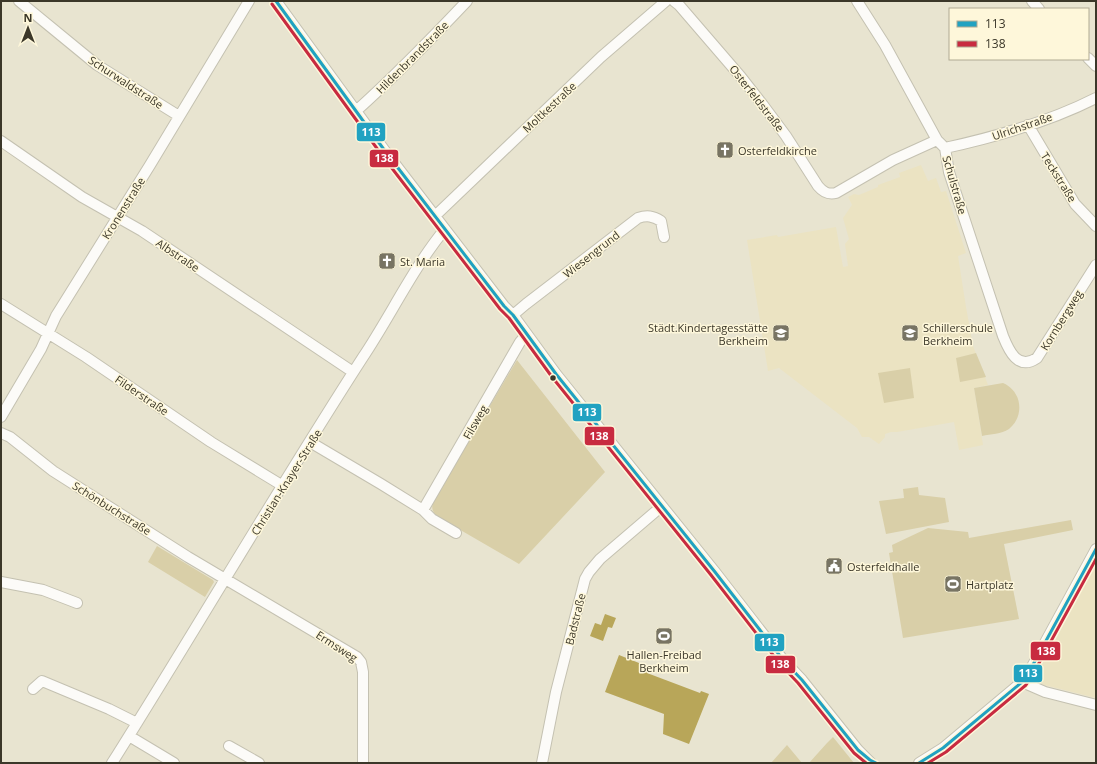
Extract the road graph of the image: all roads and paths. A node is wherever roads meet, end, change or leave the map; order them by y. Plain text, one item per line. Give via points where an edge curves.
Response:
1 (19, 1) edge
2 (249, 1) edge
3 (276, 1) edge
4 (467, 1) edge
5 (666, 1) edge
6 (674, 1) edge
7 (857, 1) edge
8 (1096, 98) edge
9 (356, 111) junction
10 (179, 116) junction
11 (1028, 125) junction
12 (938, 140) junction
13 (1, 141) edge
14 (945, 148) junction
15 (435, 216) junction
16 (117, 218) junction
17 (1096, 226) edge
18 (445, 229) junction
19 (664, 237) dead end
20 (1096, 265) edge
21 (1, 304) edge
22 (514, 315) junction
23 (48, 334) junction
24 (527, 334) junction
25 (1017, 359) joint
26 (353, 372) junction
27 (1, 417) edge
28 (1, 433) edge
29 (310, 442) junction
30 (283, 486) junction
31 (662, 506) junction
32 (423, 510) junction
33 (456, 533) dead end
34 (1096, 548) edge
35 (225, 579) junction
36 (1, 582) edge
37 (77, 603) dead end
38 (1022, 682) junction
39 (33, 690) dead end
40 (1096, 704) edge
41 (137, 723) junction
42 (129, 736) junction
43 (229, 746) dead end
44 (872, 762) edge
45 (923, 762) edge
46 (112, 763) edge
47 (174, 763) edge
48 (259, 763) edge
49 (363, 763) edge
50 (542, 763) edge

1 - 10 street, Schurwaldstraße via 98,65
2 - 10 street, Kronenstraße
3 - 9 street
4 - 9 street, Hildenbrandstraße
5 - 15 street, Moltkestraße via 601,57
6 - 12 street, Osterfeldstraße via 741,77 786,136 821,190 828,194 836,193 893,160
7 - 12 street, Schulstraße via 885,45
8 - 11 street, Ulrichstraße
9 - 15 street
10 - 16 street, Kronenstraße
11 - 14 street, Ulrichstraße
11 - 17 street, Teckstraße via 1075,204
12 - 14 street, Schulstraße
13 - 16 street, Albstraße via 47,174
14 - 25 street, Schulstraße via 949,172 1003,336 1011,353
15 - 18 street
16 - 23 street, Kronenstraße via 56,316
16 - 26 street, Albstraße via 142,231
18 - 22 street via 504,306
18 - 26 street, Christian-Knayer-Straße
19 - 22 street, Wiesengrund via 661,221 648,216 638,218
20 - 25 street, Kornbergweg via 1037,358 1028,361
21 - 23 street, Filderstraße
22 - 24 street
23 - 27 street, Kronenstraße
23 - 30 street, Filderstraße via 211,442
24 - 31 street
24 - 32 street, Filsweg
26 - 29 street, Christian-Knayer-Straße
28 - 35 street, Schönbuchstraße via 10,437 53,471
29 - 30 street, Christian-Knayer-Straße
29 - 32 street
30 - 35 street, Christian-Knayer-Straße
31 - 44 street via 784,661 858,750
31 - 50 street, Badstraße via 600,559 585,579 556,692
32 - 33 street via 432,519
34 - 38 street
35 - 41 street, Christian-Knayer-Straße
35 - 49 street, Ermsweg via 353,654 361,662
36 - 37 street via 43,590
38 - 40 street via 1045,692
38 - 45 street
39 - 41 street via 42,681
41 - 42 street, Christian-Knayer-Straße
42 - 46 street, Christian-Knayer-Straße
42 - 47 street
43 - 48 street

